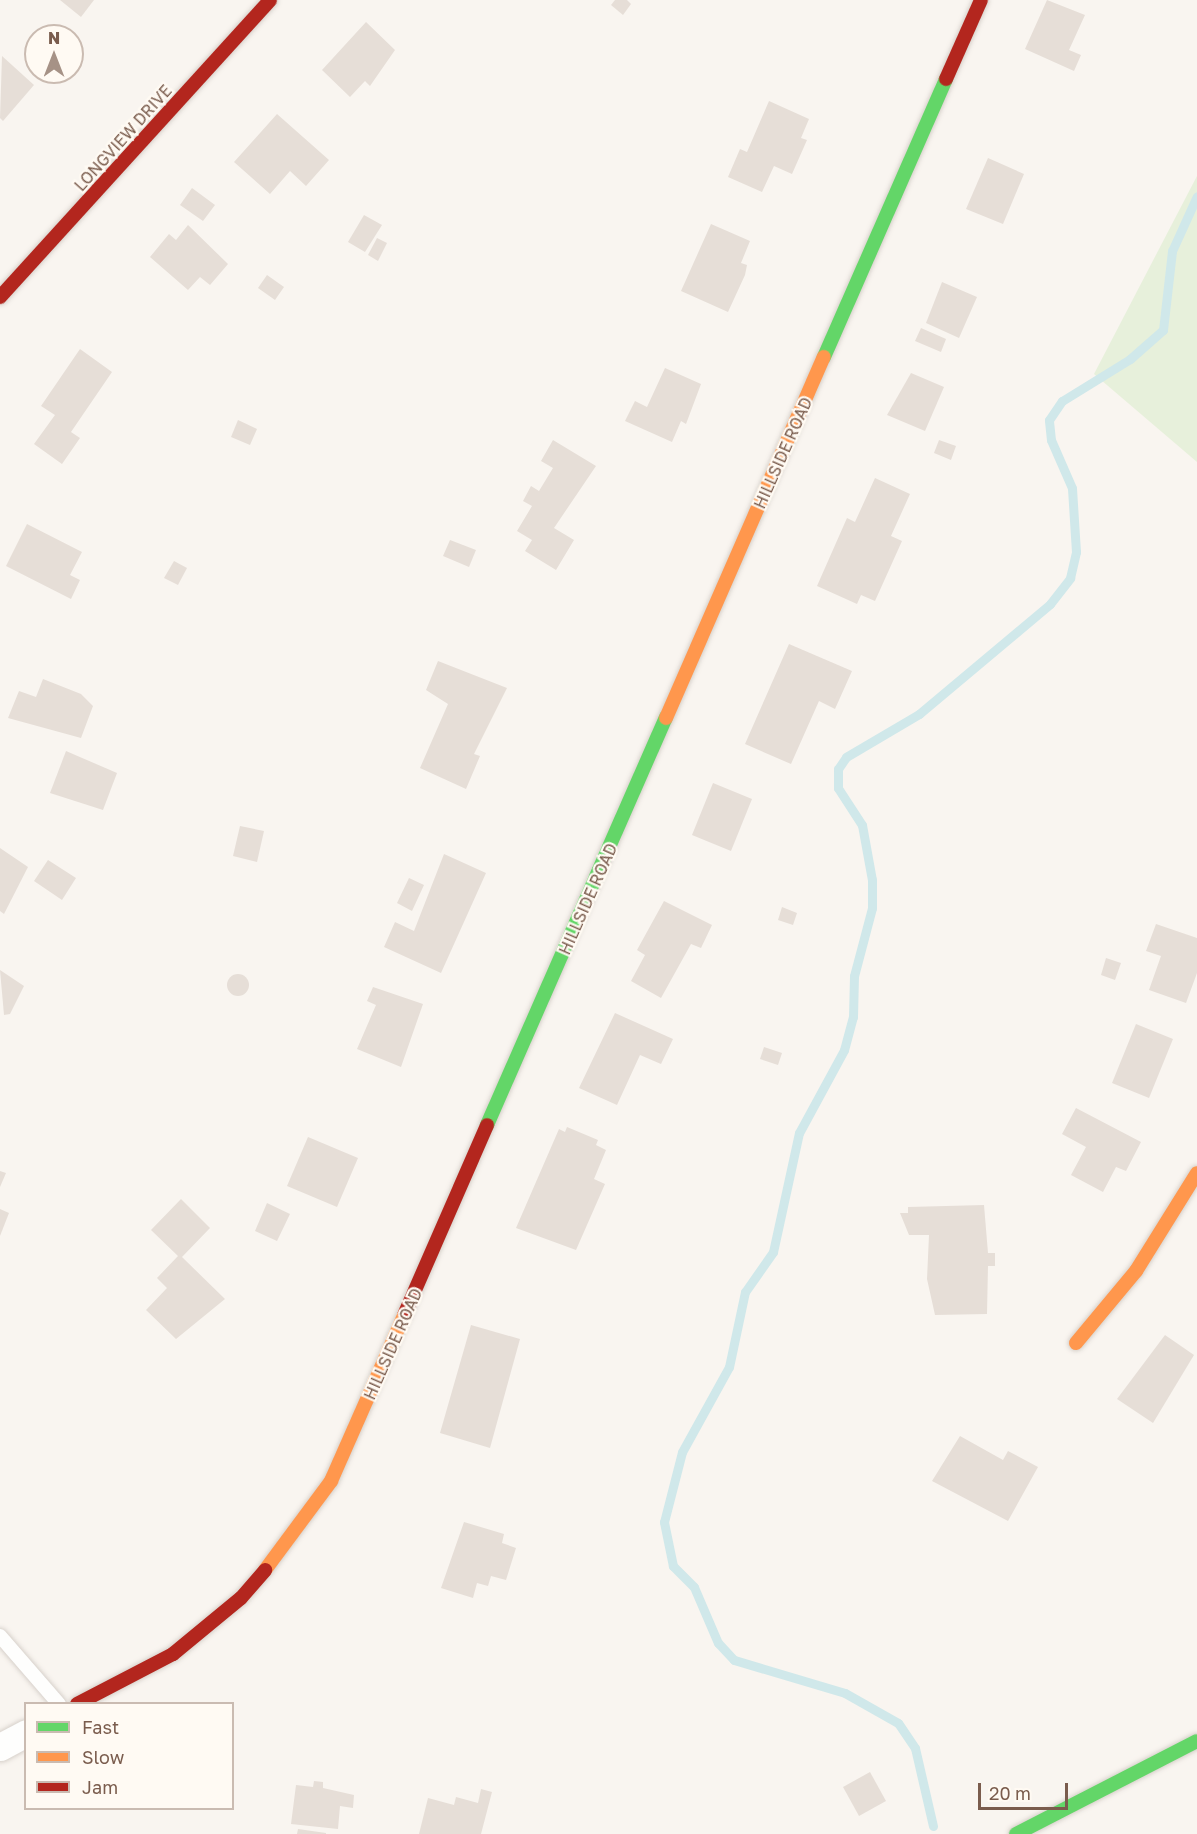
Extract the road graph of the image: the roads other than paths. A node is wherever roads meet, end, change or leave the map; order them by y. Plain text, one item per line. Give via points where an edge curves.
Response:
1 (270, 0) edge
2 (981, 0) edge
3 (0, 297) edge
4 (1197, 1173) edge
5 (1076, 1343) dead end
6 (0, 1636) edge
7 (56, 1702) edge
8 (81, 1702) edge
9 (24, 1734) edge
10 (1197, 1741) edge
11 (0, 1747) edge
12 (1016, 1834) edge

1 - 3 street, LONGVIEW DRIVE
2 - 8 street, HILLSIDE ROAD via 332,1481 259,1583 173,1654
4 - 5 street via 1136,1271
6 - 7 lane
9 - 11 street
10 - 12 street

